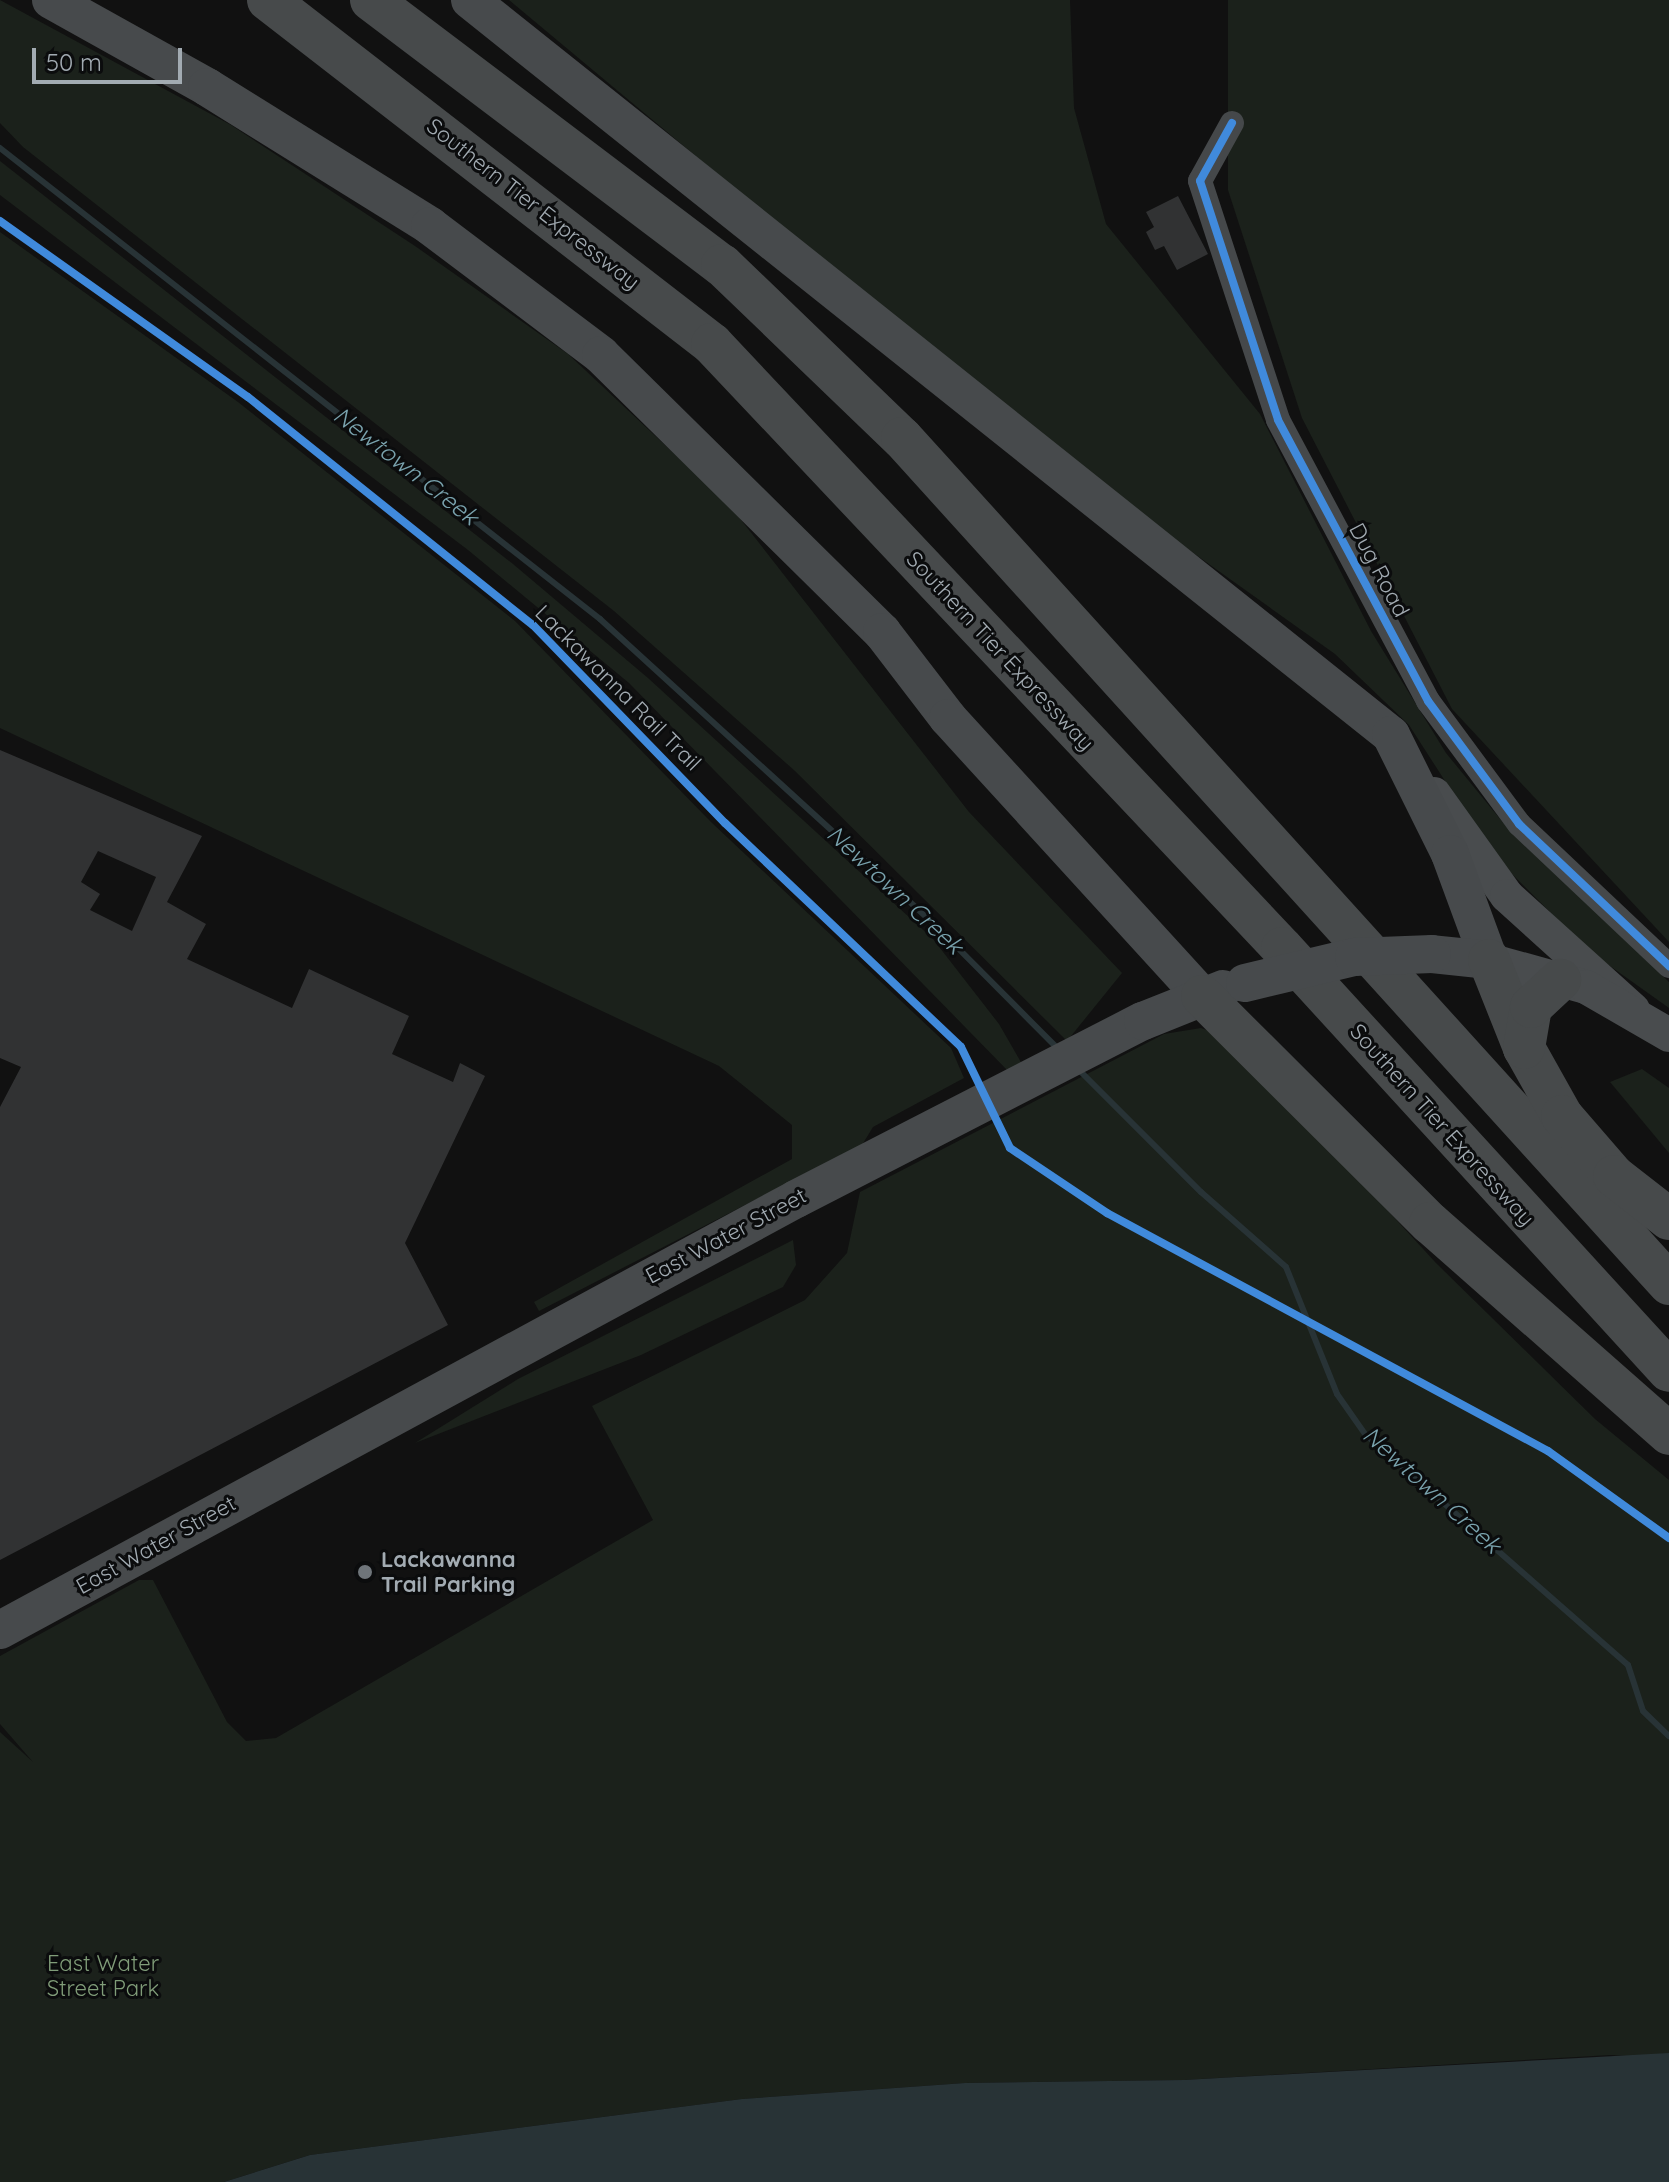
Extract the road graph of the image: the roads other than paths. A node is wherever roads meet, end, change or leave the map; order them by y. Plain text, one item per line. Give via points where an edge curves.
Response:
1 (51, 0) edge
2 (268, 0) edge
3 (371, 0) edge
4 (470, 0) edge
5 (1232, 123) dead end
6 (1391, 735) junction
7 (1146, 935) junction
8 (1489, 960) junction
9 (1669, 966) edge
10 (1560, 980) junction
11 (1202, 996) junction
12 (1633, 1010) junction
13 (1130, 1027) junction
14 (1669, 1035) edge
15 (1524, 1048) junction
16 (1669, 1219) edge
17 (1669, 1284) edge
18 (1669, 1371) edge
19 (1669, 1434) edge
20 (0, 1630) edge

1 - 7 main road via 207,87 430,226 601,355 882,632 948,718
2 - 18 highway, Southern Tier Expressway via 712,344 1282,948
3 - 17 highway via 722,265 902,438
4 - 6 main road
5 - 9 street, Dug Road via 1200,181 1278,420 1428,701 1519,824
6 - 8 main road via 1450,854
6 - 12 street via 1507,896
7 - 11 main road
7 - 13 main road via 1155,989
8 - 10 street
8 - 11 main road, East Water Street, bridge via 1388,953 1317,962
8 - 15 highway
10 - 12 street
10 - 15 highway via 1531,1007
11 - 13 main road, East Water Street
11 - 19 highway via 1430,1223
12 - 14 street
13 - 20 main road, East Water Street via 796,1199
15 - 16 highway via 1542,1085 1585,1146

